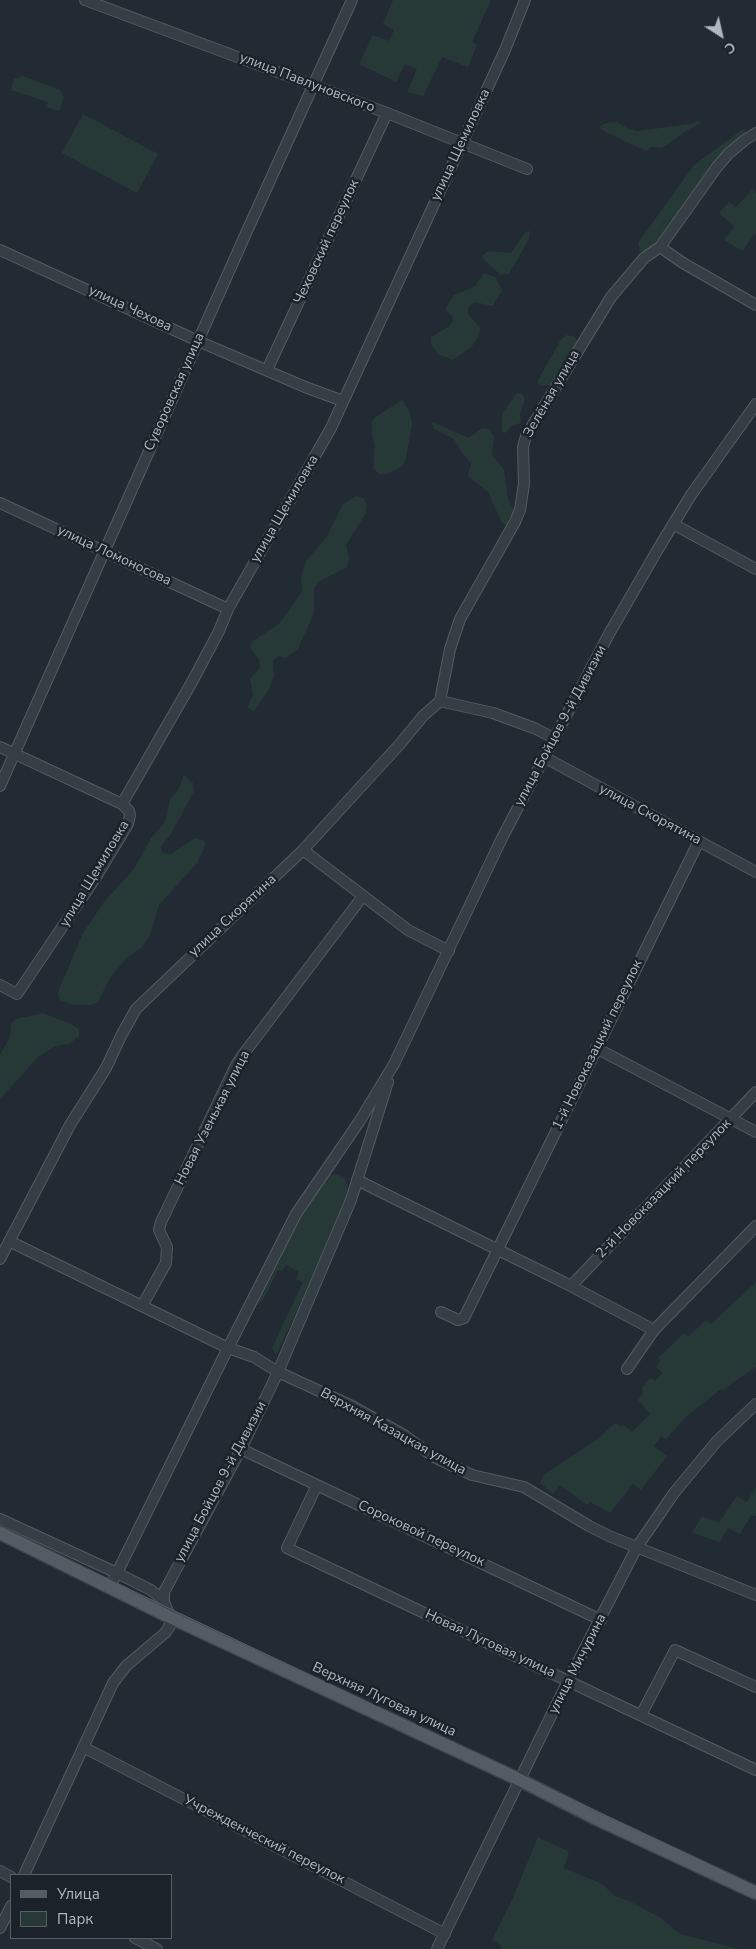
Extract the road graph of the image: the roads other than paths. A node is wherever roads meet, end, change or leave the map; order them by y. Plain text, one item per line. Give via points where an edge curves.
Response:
1 (85, 0) edge
2 (352, 0) edge
3 (525, 0) edge
4 (313, 86) junction
5 (387, 113) junction
6 (756, 134) edge
7 (462, 143) junction
8 (528, 169) dead end
9 (660, 246) junction
10 (0, 250) edge
11 (756, 305) edge
12 (198, 341) junction
13 (267, 370) junction
14 (344, 402) junction
15 (756, 404) edge
16 (0, 503) edge
17 (673, 524) junction
18 (104, 552) junction
19 (756, 569) edge
20 (228, 609) junction
21 (440, 701) junction
22 (554, 738) junction
23 (0, 747) edge
24 (14, 754) junction
25 (544, 757) junction
26 (0, 786) edge
27 (122, 804) junction
28 (699, 841) junction
29 (303, 850) junction
30 (756, 872) edge
31 (363, 896) junction
32 (448, 951) junction
33 (0, 985) edge
34 (596, 1048) junction
35 (394, 1064) junction
36 (756, 1092) edge
37 (731, 1118) junction
38 (756, 1132) edge
39 (357, 1180) junction
40 (756, 1226) edge
41 (9, 1242) junction
42 (498, 1249) junction
43 (0, 1259) edge
44 (571, 1286) junction
45 (142, 1306) junction
46 (441, 1312) dead end
47 (654, 1330) junction
48 (228, 1348) junction
49 (627, 1369) dead end
50 (278, 1372) junction
51 (756, 1404) edge
52 (240, 1449) junction
53 (317, 1485) junction
54 (0, 1519) edge
55 (0, 1533) edge
56 (637, 1547) junction
57 (178, 1565) junction
58 (117, 1573) junction
59 (113, 1589) junction
60 (151, 1590) junction
61 (756, 1594) edge
62 (163, 1600) junction
63 (170, 1617) junction
64 (601, 1620) junction
65 (568, 1681) junction
66 (756, 1687) edge
67 (641, 1715) junction
68 (83, 1747) junction
69 (756, 1770) edge
70 (520, 1780) junction
71 (24, 1874) edge
72 (756, 1893) edge
73 (10, 1908) edge
74 (0, 1928) edge
75 (445, 1934) junction
76 (137, 1939) edge
77 (157, 1949) edge
78 (437, 1949) edge

1 - 4 street, улица Павлуновского
2 - 4 street, Суворовская улица
3 - 7 street, улица Щемиловка
4 - 5 street, улица Павлуновского
4 - 12 street, Суворовская улица
5 - 7 street, улица Павлуновского
5 - 13 street, Чеховский переулок
6 - 9 street, Зелёная улица via 729,152
7 - 8 street, улица Павлуновского
7 - 14 street, улица Щемиловка
9 - 11 street
9 - 21 street, Зелёная улица via 644,258 611,297 526,436 520,510 460,618
10 - 12 street, улица Чехова
12 - 13 street, улица Чехова
12 - 18 street, Суворовская улица
13 - 14 street, улица Чехова
14 - 20 street, улица Щемиловка
15 - 17 street, улица Бойцов 9-й Дивизии
16 - 18 street, улица Ломоносова
17 - 19 street
17 - 22 street, улица Бойцов 9-й Дивизии
18 - 20 street, улица Ломоносова
18 - 24 street, Суворовская улица
20 - 27 street, улица Щемиловка via 192,682
21 - 22 street via 500,715
21 - 29 street, улица Скорятина
22 - 25 street, улица Бойцов 9-й Дивизии
23 - 24 street
24 - 26 street, Суворовская улица
24 - 27 street
25 - 28 street, улица Скорятина
25 - 32 street, улица Бойцов 9-й Дивизии
27 - 33 street, улица Щемиловка via 129,811 128,824 18,994
28 - 30 street, улица Скорятина
28 - 34 street, 1-й Новоказацкий переулок
29 - 31 street
29 - 41 street, улица Скорятина via 136,1009
31 - 32 street via 408,930
31 - 45 street, Новая Узенькая улица via 236,1066 161,1222 160,1230 167,1247 166,1263
32 - 35 street, улица Бойцов 9-й Дивизии
34 - 37 street
34 - 42 street, 1-й Новоказацкий переулок
35 - 39 street, улица Бойцов 9-й Дивизии
35 - 48 street, улица Бойцов 9-й Дивизии via 296,1214
36 - 37 street, 2-й Новоказацкий переулок
37 - 38 street
37 - 44 street, 2-й Новоказацкий переулок
39 - 42 street
39 - 50 street, улица Бойцов 9-й Дивизии
40 - 47 street
41 - 43 street, улица Скорятина
41 - 45 street, Верхняя Казацкая улица
42 - 44 street
42 - 46 street, 1-й Новоказацкий переулок via 464,1318 458,1320
44 - 47 street
45 - 48 street, Верхняя Казацкая улица
47 - 49 street
48 - 50 street, Верхняя Казацкая улица via 254,1356
48 - 58 street, улица Бойцов 9-й Дивизии
50 - 52 street, улица Бойцов 9-й Дивизии
50 - 56 street, Верхняя Казацкая улица via 352,1406 404,1435 434,1457 472,1475 524,1487 589,1526
51 - 56 street, улица Мичурина via 711,1448 674,1493
52 - 53 street, Сороковой переулок
52 - 57 street, улица Бойцов 9-й Дивизии
53 - 64 street, Сороковой переулок
53 - 65 street, Новая Луговая улица via 287,1548
54 - 58 street
55 - 59 main road, Верхняя Луговая улица
56 - 61 street, Верхняя Казацкая улица
56 - 64 street, улица Мичурина
57 - 60 street via 167,1580
57 - 62 street, улица Бойцов 9-й Дивизии
58 - 59 street, улица Бойцов 9-й Дивизии
58 - 60 street
59 - 60 street via 133,1593
59 - 63 main road, Верхняя Луговая улица
60 - 62 street
62 - 63 street
63 - 68 street via 167,1631 119,1674
63 - 70 main road, Верхняя Луговая улица
64 - 65 street, улица Мичурина
65 - 67 street, Новая Луговая улица
65 - 70 street, улица Мичурина
66 - 67 street via 674,1650
67 - 69 street, Новая Луговая улица
68 - 71 street
68 - 75 street, Учрежденческий переулок
70 - 72 main road, Верхняя Луговая улица
70 - 75 street, улица Мичурина
73 - 74 street
75 - 78 street, улица Мичурина
76 - 77 street

